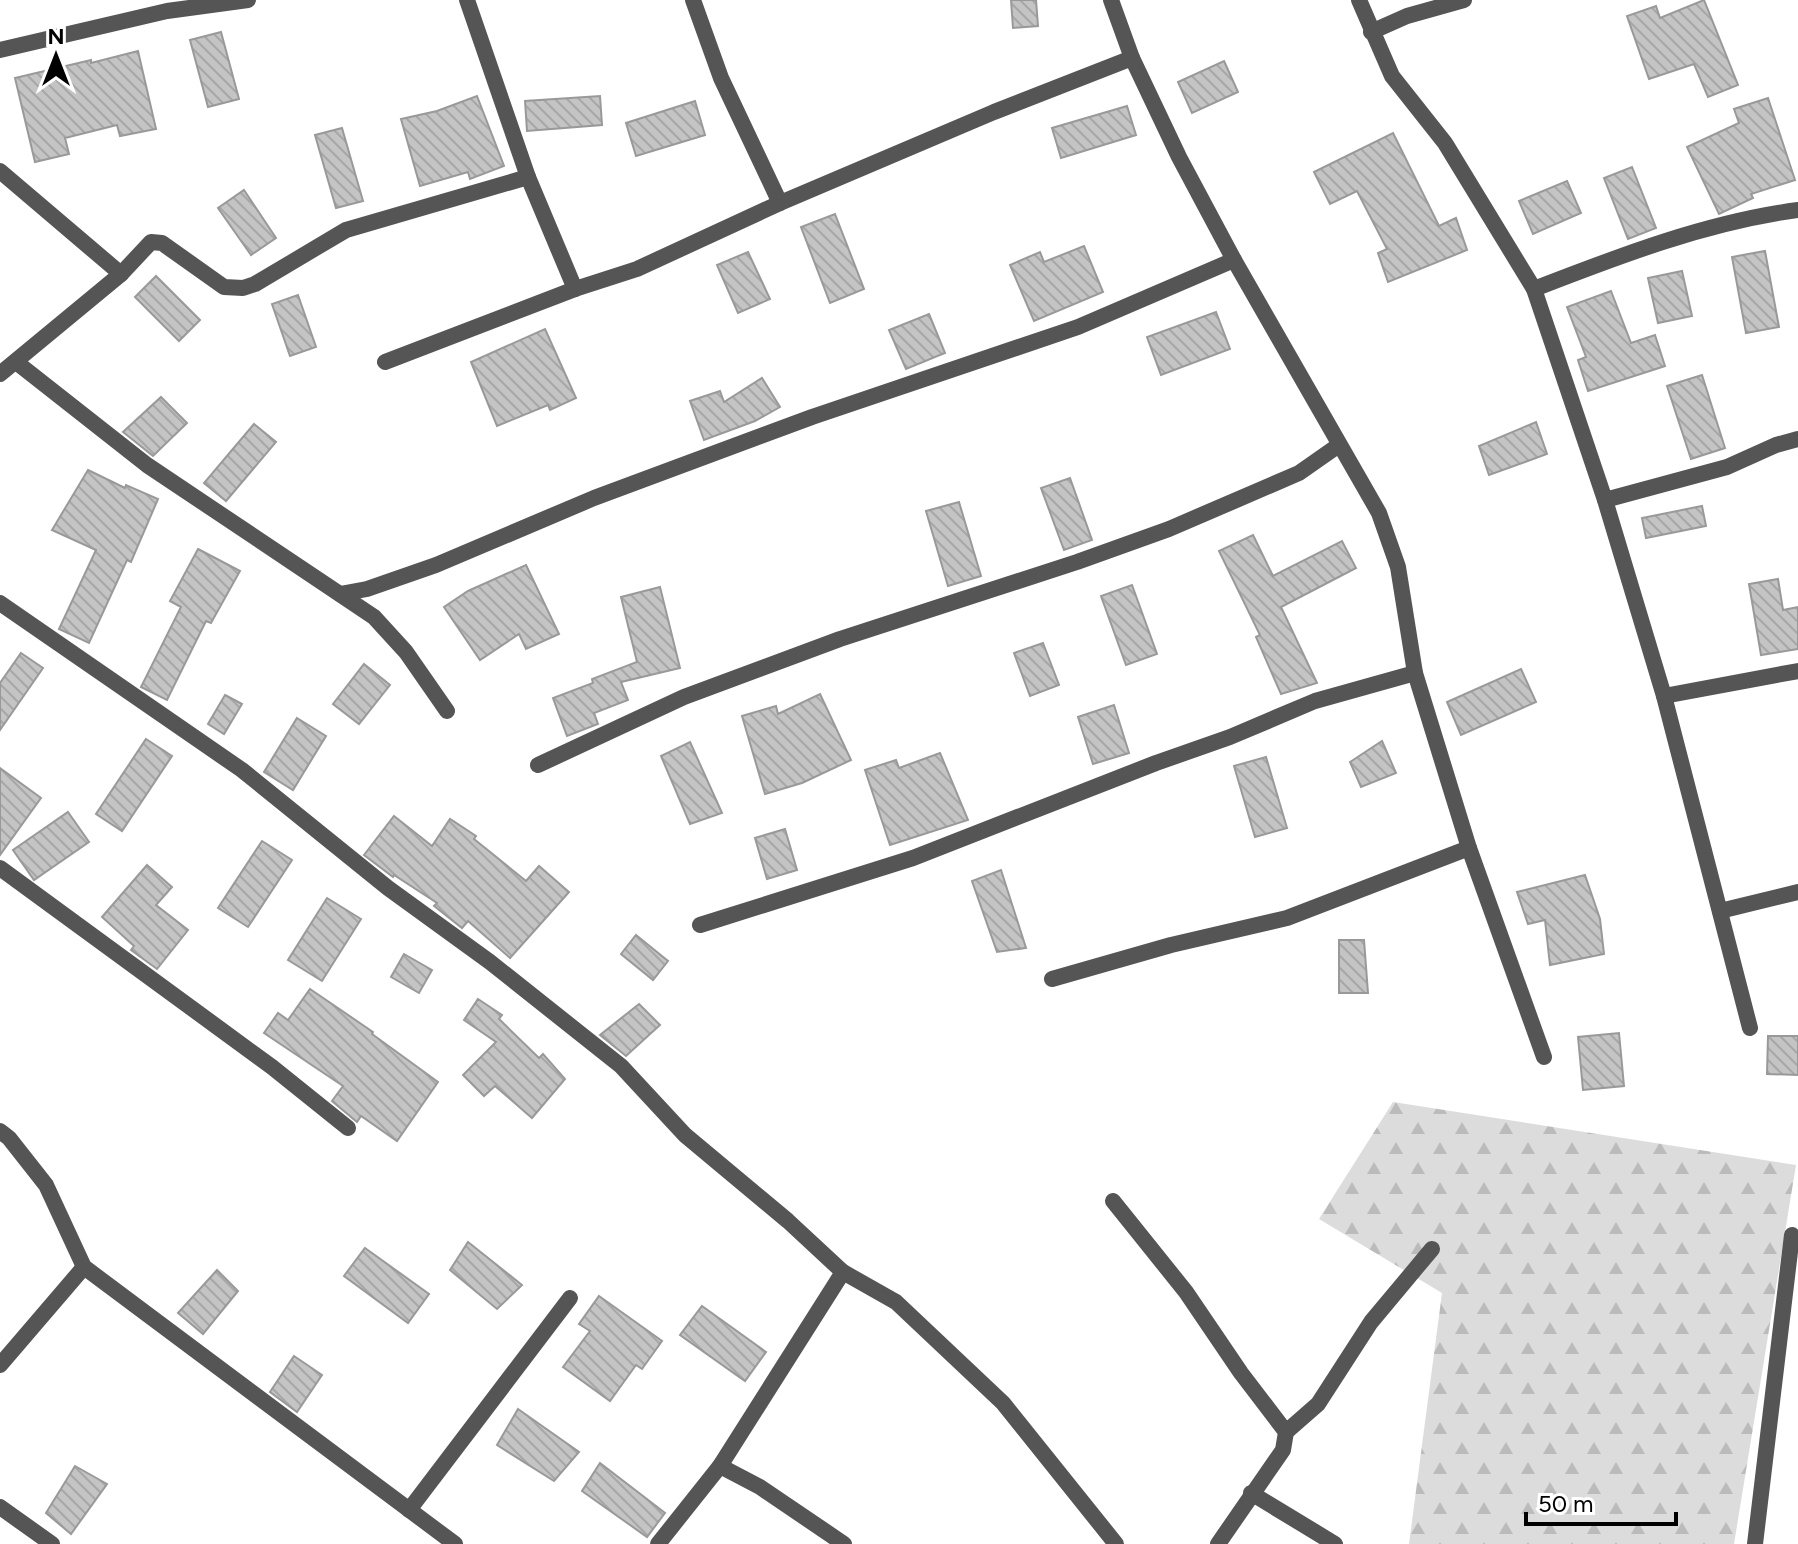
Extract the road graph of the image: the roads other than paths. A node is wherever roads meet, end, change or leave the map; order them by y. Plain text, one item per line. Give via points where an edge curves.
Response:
1 (248, 0) edge
2 (467, 0) edge
3 (693, 0) edge
4 (1111, 0) edge
5 (1359, 0) edge
6 (1464, 0) edge
7 (1371, 32) junction
8 (0, 50) edge
9 (1132, 58) junction
10 (0, 171) edge
11 (528, 177) junction
12 (780, 203) junction
13 (1798, 210) edge
14 (1234, 260) junction
15 (121, 274) junction
16 (575, 289) junction
17 (1534, 289) junction
18 (16, 362) junction
19 (385, 362) dead end
20 (0, 374) edge
21 (1798, 439) edge
22 (1339, 445) junction
23 (1605, 500) junction
24 (340, 594) junction
25 (0, 603) edge
26 (1798, 671) edge
27 (1415, 673) junction
28 (1664, 696) junction
29 (447, 711) dead end
30 (538, 765) dead end
31 (1469, 848) junction
32 (0, 868) edge
33 (1798, 892) edge
34 (1720, 911) junction
35 (700, 925) dead end
36 (1052, 979) dead end
37 (1750, 1028) dead end
38 (1544, 1057) dead end
39 (348, 1128) dead end
40 (0, 1131) edge
41 (1113, 1201) dead end
42 (1792, 1235) dead end
43 (1432, 1249) dead end
44 (84, 1267) junction
45 (843, 1272) junction
46 (570, 1298) dead end
47 (0, 1365) edge
48 (1286, 1432) junction
49 (720, 1466) junction
50 (1251, 1493) junction
51 (0, 1507) edge
52 (409, 1510) junction
53 (52, 1544) edge
54 (455, 1544) edge
55 (658, 1544) edge
56 (844, 1544) edge
57 (1116, 1544) edge
58 (1218, 1544) edge
59 (1335, 1544) edge
60 (1755, 1544) edge

1 - 8 street via 167,11
2 - 11 street
3 - 12 street via 721,78
4 - 9 street
5 - 7 street
6 - 7 street
7 - 17 street via 1392,76 1445,143
9 - 12 street
9 - 14 street
10 - 15 street
11 - 15 street via 346,230 243,288 224,287 162,243 151,242
11 - 16 street
12 - 16 street via 637,269
13 - 17 street via 1760,215 1624,254
14 - 22 street
14 - 24 street via 1078,327 812,417 594,498 436,565
15 - 18 street
16 - 19 street
17 - 23 street
18 - 20 street
18 - 24 street via 147,465
21 - 23 street via 1727,467
22 - 27 street via 1379,513 1398,567
22 - 30 street via 1299,473 1169,529 684,697
23 - 28 street
24 - 29 street via 374,617
25 - 45 street via 242,770 514,981 621,1066 685,1135
26 - 28 street
27 - 31 street
27 - 35 street via 1315,701 913,858
28 - 34 street
31 - 36 street via 1287,918
31 - 38 street
32 - 39 street
33 - 34 street
34 - 37 street
40 - 44 street via 46,1185
41 - 48 street
42 - 60 street
43 - 48 street via 1371,1322 1318,1404
44 - 47 street
44 - 52 street
45 - 49 street
45 - 57 street via 896,1302 1003,1403
46 - 52 street
48 - 50 street via 1283,1450
49 - 55 street
49 - 56 street
50 - 58 street
50 - 59 street
51 - 53 street
52 - 54 street

